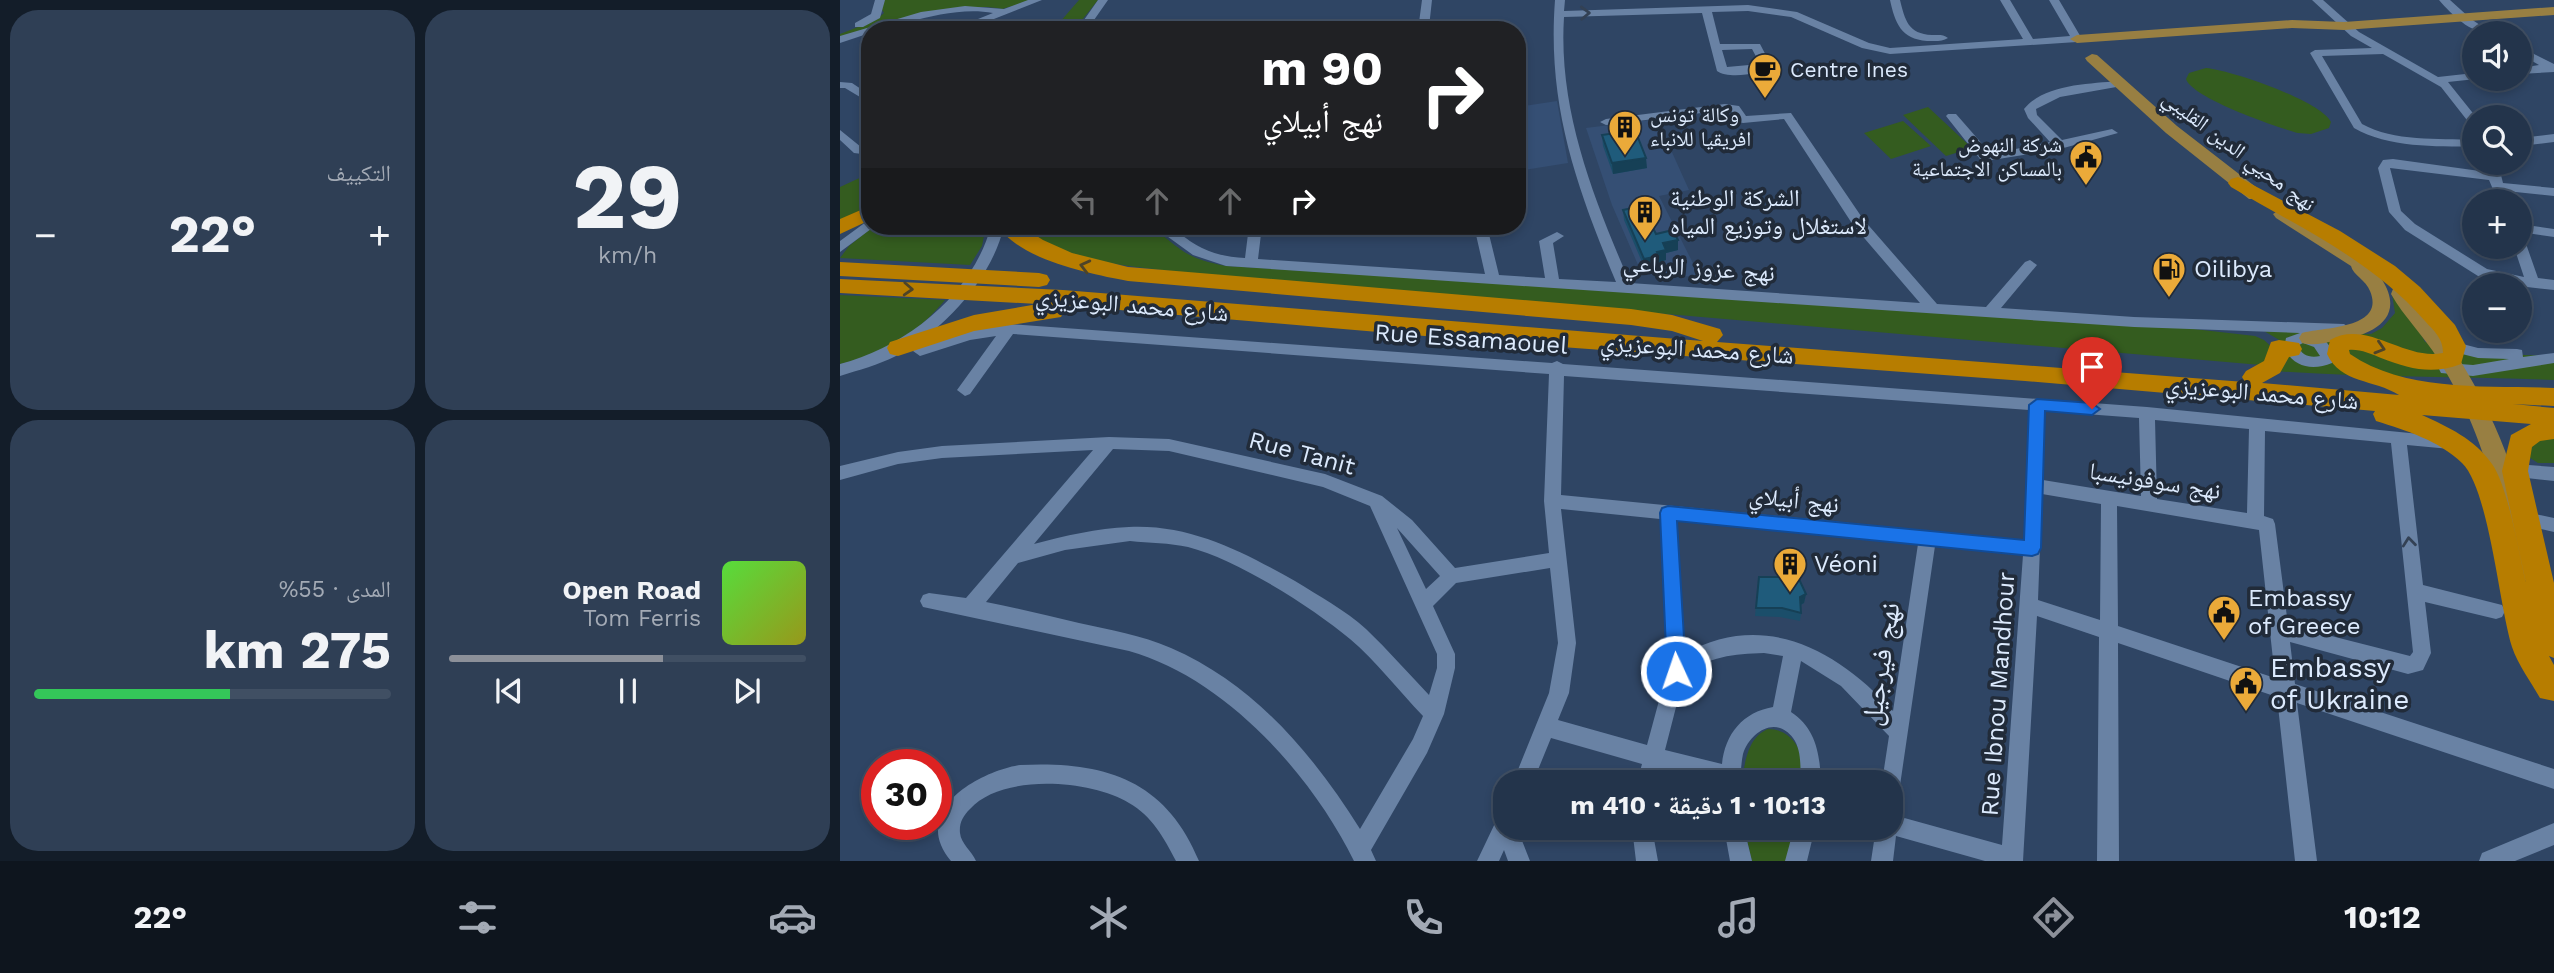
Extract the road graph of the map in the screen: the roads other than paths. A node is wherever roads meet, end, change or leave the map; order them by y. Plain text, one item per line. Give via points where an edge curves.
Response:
1 (880, 0) edge
2 (1037, 0) edge
3 (1103, 0) edge
4 (1111, 0) edge
5 (1427, 0) edge
6 (1560, 0) edge
7 (1612, 0) edge
8 (1895, 0) edge
9 (2005, 0) edge
10 (2054, 0) edge
11 (2317, 0) edge
12 (2444, 0) edge
13 (1748, 4) edge
14 (2554, 9) edge
15 (1000, 10) junction
16 (1706, 10) junction
17 (1611, 12) junction
18 (1558, 14) junction
19 (2462, 15) junction
20 (895, 19) junction
21 (865, 21) edge
22 (890, 21) edge
23 (897, 21) edge
24 (973, 21) edge
25 (1088, 21) edge
26 (1097, 21) edge
27 (1424, 21) edge
28 (2470, 21) edge
29 (861, 23) edge
30 (2342, 23) junction
31 (840, 32) edge
32 (861, 32) edge
33 (2077, 39) junction
34 (840, 40) edge
35 (2030, 43) junction
36 (1716, 47) dead end
37 (1963, 47) junction
38 (2383, 51) junction
39 (2532, 57) edge
40 (2553, 68) edge
41 (2532, 70) edge
42 (2462, 77) edge
43 (2438, 80) junction
44 (2115, 84) junction
45 (840, 85) edge
46 (861, 94) edge
47 (2462, 105) edge
48 (1952, 116) dead end
49 (1606, 122) dead end
50 (2112, 133) dead end
51 (840, 134) edge
52 (2554, 138) edge
53 (2532, 141) edge
54 (2462, 143) edge
55 (2059, 144) junction
56 (861, 150) edge
57 (2462, 171) edge
58 (2495, 175) edge
59 (2238, 183) junction
60 (2554, 192) edge
61 (861, 220) edge
62 (2289, 224) junction
63 (861, 227) edge
64 (2532, 230) edge
65 (2554, 233) edge
66 (994, 235) edge
67 (1019, 235) edge
68 (1173, 235) edge
69 (1255, 235) edge
70 (1483, 235) edge
71 (1557, 236) dead end
72 (841, 237) edge
73 (2332, 246) junction
74 (2525, 259) edge
75 (1251, 263) junction
76 (2030, 265) dead end
77 (840, 268) edge
78 (1493, 277) junction
79 (1553, 282) junction
80 (2533, 283) junction
81 (2554, 285) edge
82 (840, 286) edge
83 (1624, 286) junction
84 (1932, 307) junction
85 (1991, 311) junction
86 (1009, 328) junction
87 (2250, 328) junction
88 (2357, 330) junction
89 (1494, 334) junction
90 (1712, 335) junction
91 (2294, 343) junction
92 (2455, 347) junction
93 (909, 349) junction
94 (2333, 353) junction
95 (2554, 356) edge
96 (2423, 361) junction
97 (1557, 368) junction
98 (841, 370) edge
99 (2254, 377) junction
100 (965, 390) dead end
101 (2417, 390) junction
102 (2320, 397) junction
103 (2554, 397) edge
104 (2037, 405) junction
105 (2147, 413) junction
106 (2554, 417) edge
107 (2257, 424) junction
108 (2397, 427) junction
109 (2554, 429) edge
110 (1110, 443) junction
111 (2515, 471) junction
112 (840, 474) edge
113 (2554, 474) edge
114 (2035, 486) junction
115 (2109, 498) junction
116 (1376, 501) junction
117 (1552, 501) junction
118 (2149, 504) junction
119 (1668, 513) junction
120 (2519, 521) junction
121 (2261, 523) junction
122 (2554, 526) edge
123 (1928, 538) junction
124 (2032, 548) junction
125 (1013, 557) junction
126 (1559, 559) junction
127 (1451, 576) junction
128 (2415, 591) junction
129 (929, 601) dead end
130 (1424, 603) junction
131 (2028, 604) junction
132 (971, 606) junction
133 (2496, 611) dead end
134 (2108, 631) junction
135 (2280, 631) junction
136 (2554, 645) edge
137 (1794, 648) junction
138 (1676, 671) junction
139 (2286, 691) junction
140 (2553, 695) edge
141 (1434, 714) junction
142 (1781, 715) junction
143 (1547, 727) junction
144 (1898, 731) junction
145 (1652, 757) junction
146 (1528, 770) edge
147 (1649, 770) edge
148 (1698, 770) edge
149 (1732, 770) edge
150 (1811, 770) edge
151 (1893, 770) edge
152 (2554, 779) edge
153 (1903, 830) edge
154 (2554, 834) edge
155 (1499, 840) edge
156 (1511, 840) edge
157 (1642, 840) edge
158 (1737, 840) edge
159 (1801, 840) edge
160 (1886, 840) edge
161 (1363, 855) edge
162 (2012, 859) edge
163 (965, 861) edge
164 (1188, 861) edge
165 (1488, 861) edge
166 (1519, 861) edge
167 (1647, 861) edge
168 (1741, 861) edge
169 (1797, 861) edge
170 (1882, 861) edge
171 (2108, 861) edge
172 (2306, 861) edge
173 (2490, 861) edge

1 - 21 street via 876,16
2 - 15 street
3 - 25 street
4 - 26 street
5 - 27 street
6 - 18 street
7 - 17 street
8 - 37 street via 1908,34 1958,37
9 - 35 street
10 - 33 street, نهج محيي الدين القليبي
11 - 30 street
12 - 19 street
13 - 16 street
13 - 37 street via 1793,13 1874,48
14 - 19 main road
15 - 20 street via 987,3 934,6
15 - 24 street
16 - 17 street
16 - 36 street
18 -> 17 street
18 - 83 street via 1568,131 1591,209
19 - 28 street
19 - 30 main road
20 - 22 street
20 - 23 street
29 - 31 street
30 - 33 main road
30 - 38 street
32 - 34 street
33 - 35 street
33 - 44 main road, نهج محيي الدين القليبي
35 - 37 street
38 - 43 street
38 - 54 street via 2315,53 2364,131
39 - 40 street
40 - 41 street
42 - 43 street
43 - 47 street
44 - 55 street via 2034,103 2032,116
44 - 59 main road, نهج محيي الدين القليبي
44 - 62 main road, نهج محيي الدين القليبي via 2186,150
45 - 46 street
48 - 55 street via 1987,157
49 - 84 street via 1725,107 1735,108 1743,120 1787,115 1858,222
50 - 55 street
51 - 56 street
52 - 53 street
57 - 80 street via 2387,163 2395,212 2410,228 2483,274
58 - 60 street
59 - 73 main road, نهج محيي الدين القليبي
59 - 92 highway via 2387,270 2447,331
61 - 72 highway
62 - 73 main road, نهج محيي الدين القليبي
62 - 88 main road via 2359,267 2378,287 2382,299 2377,318
63 - 72 highway
64 - 65 street
66 - 93 street via 970,283
90 -> 67 highway via 1631,317 1128,274 1062,260
68 - 75 street, نهج عزوز الرباعي via 1204,257
69 - 75 street
70 - 78 street
71 - 79 street via 1546,241
73 - 120 main road, نهج محيي الدين القليبي via 2383,278 2419,314 2488,437
74 - 80 street
75 - 78 street, نهج عزوز الرباعي
76 - 85 street
77 - 90 highway, شارع محمد البوعزيزي
78 - 79 street, نهج عزوز الرباعي
79 - 83 street, نهج عزوز الرباعي
80 - 81 street
82 -> 89 highway, شارع محمد البوعزيزي via 1063,298
83 - 84 street, نهج عزوز الرباعي
84 - 85 street, نهج عزوز الرباعي
85 - 87 street, نهج عزوز الرباعي
86 - 93 street, Rue Essamaouel
86 - 97 street, Rue Essamaouel
86 - 100 street
87 - 88 street, نهج عزوز الرباعي
87 - 91 street, نهج عزوز الرباعي
87 - 91 street, نهج عزوز الرباعي via 2268,339
88 - 91 main road
89 - 93 highway via 1448,340 1291,331 1074,310 997,317 937,333
89 - 102 highway, شارع محمد البوعزيزي
90 - 99 highway, شارع محمد البوعزيزي
91 - 94 street via 2319,342
91 - 94 street via 2301,359 2311,362 2324,361
91 - 99 highway via 2272,368
92 - 95 street via 2491,355
92 - 96 highway via 2449,360
93 - 98 street
94 -> 96 highway via 2341,344 2355,341
94 - 101 highway via 2357,371
95 - 96 street via 2467,371
97 - 104 street, Rue Essamaouel
97 - 117 street
99 - 101 highway, شارع محمد البوعزيزي
101 - 103 highway, شارع محمد البوعزيزي
102 - 106 highway, شارع محمد البوعزيزي
102 - 108 highway
104 - 105 street, Rue Essamaouel
104 - 114 street, Rue Ibnou Mandhour
105 - 107 street, Rue Essamaouel
105 - 118 street
107 - 108 street, Rue Essamaouel
107 - 121 street
128 -> 108 street
108 - 140 highway via 2431,430 2457,444 2484,472 2527,647
109 - 111 highway via 2520,442
110 - 112 street, Rue Tanit via 942,452
110 - 116 street, Rue Tanit via 1169,445 1325,481
110 - 125 street
111 - 113 street
111 - 120 highway
114 - 115 street, نهج سوفونيسبا
114 - 124 street, Rue Ibnou Mandhour
115 - 118 street, نهج سوفونيسبا
115 - 134 street
116 - 127 street, Rue Tanit via 1406,524
116 - 130 street
117 - 119 street, نهج أبيلاي
117 - 126 street
118 - 121 street, نهج سوفونيسبا
119 - 123 street, نهج أبيلاي
119 - 138 street
120 - 122 street
120 - 136 highway
120 - 140 main road, نهج محيي الدين القليبي
121 - 135 street
123 - 124 street, نهج أبيلاي
123 - 144 street, نهج فيرجيل
124 - 131 street, Rue Ibnou Mandhour
125 - 132 street
125 - 141 street via 1065,543 1130,534 1186,539 1213,547 1285,583 1330,613 1357,634
126 - 127 street
126 - 143 street via 1567,643 1559,693
127 - 130 street
128 - 133 street
128 - 135 street via 2422,653 2416,664
129 - 132 street
130 - 141 street via 1446,654
131 - 134 street
131 - 162 street, Rue Ibnou Mandhour
132 - 161 street via 1139,646 1206,677 1272,728 1300,760
134 - 139 street
134 - 171 street
135 - 139 street
137 - 138 street via 1763,642 1724,647 1695,655
137 - 142 street
137 - 144 street via 1855,685
138 - 145 street
139 - 152 street
139 - 172 street
141 - 161 street
142 - 149 street via 1750,724 1741,735
142 - 150 street via 1808,744
143 - 145 street
143 - 146 street
144 - 151 street, نهج فيرجيل
145 - 147 street
145 - 148 street
153 - 162 street
154 - 173 street
155 - 165 street
156 - 166 street
157 - 167 street
158 - 168 street
159 - 169 street
160 - 170 street
163 - 164 street via 954,851 947,832 953,813 991,782 1051,775 1087,779 1149,803

